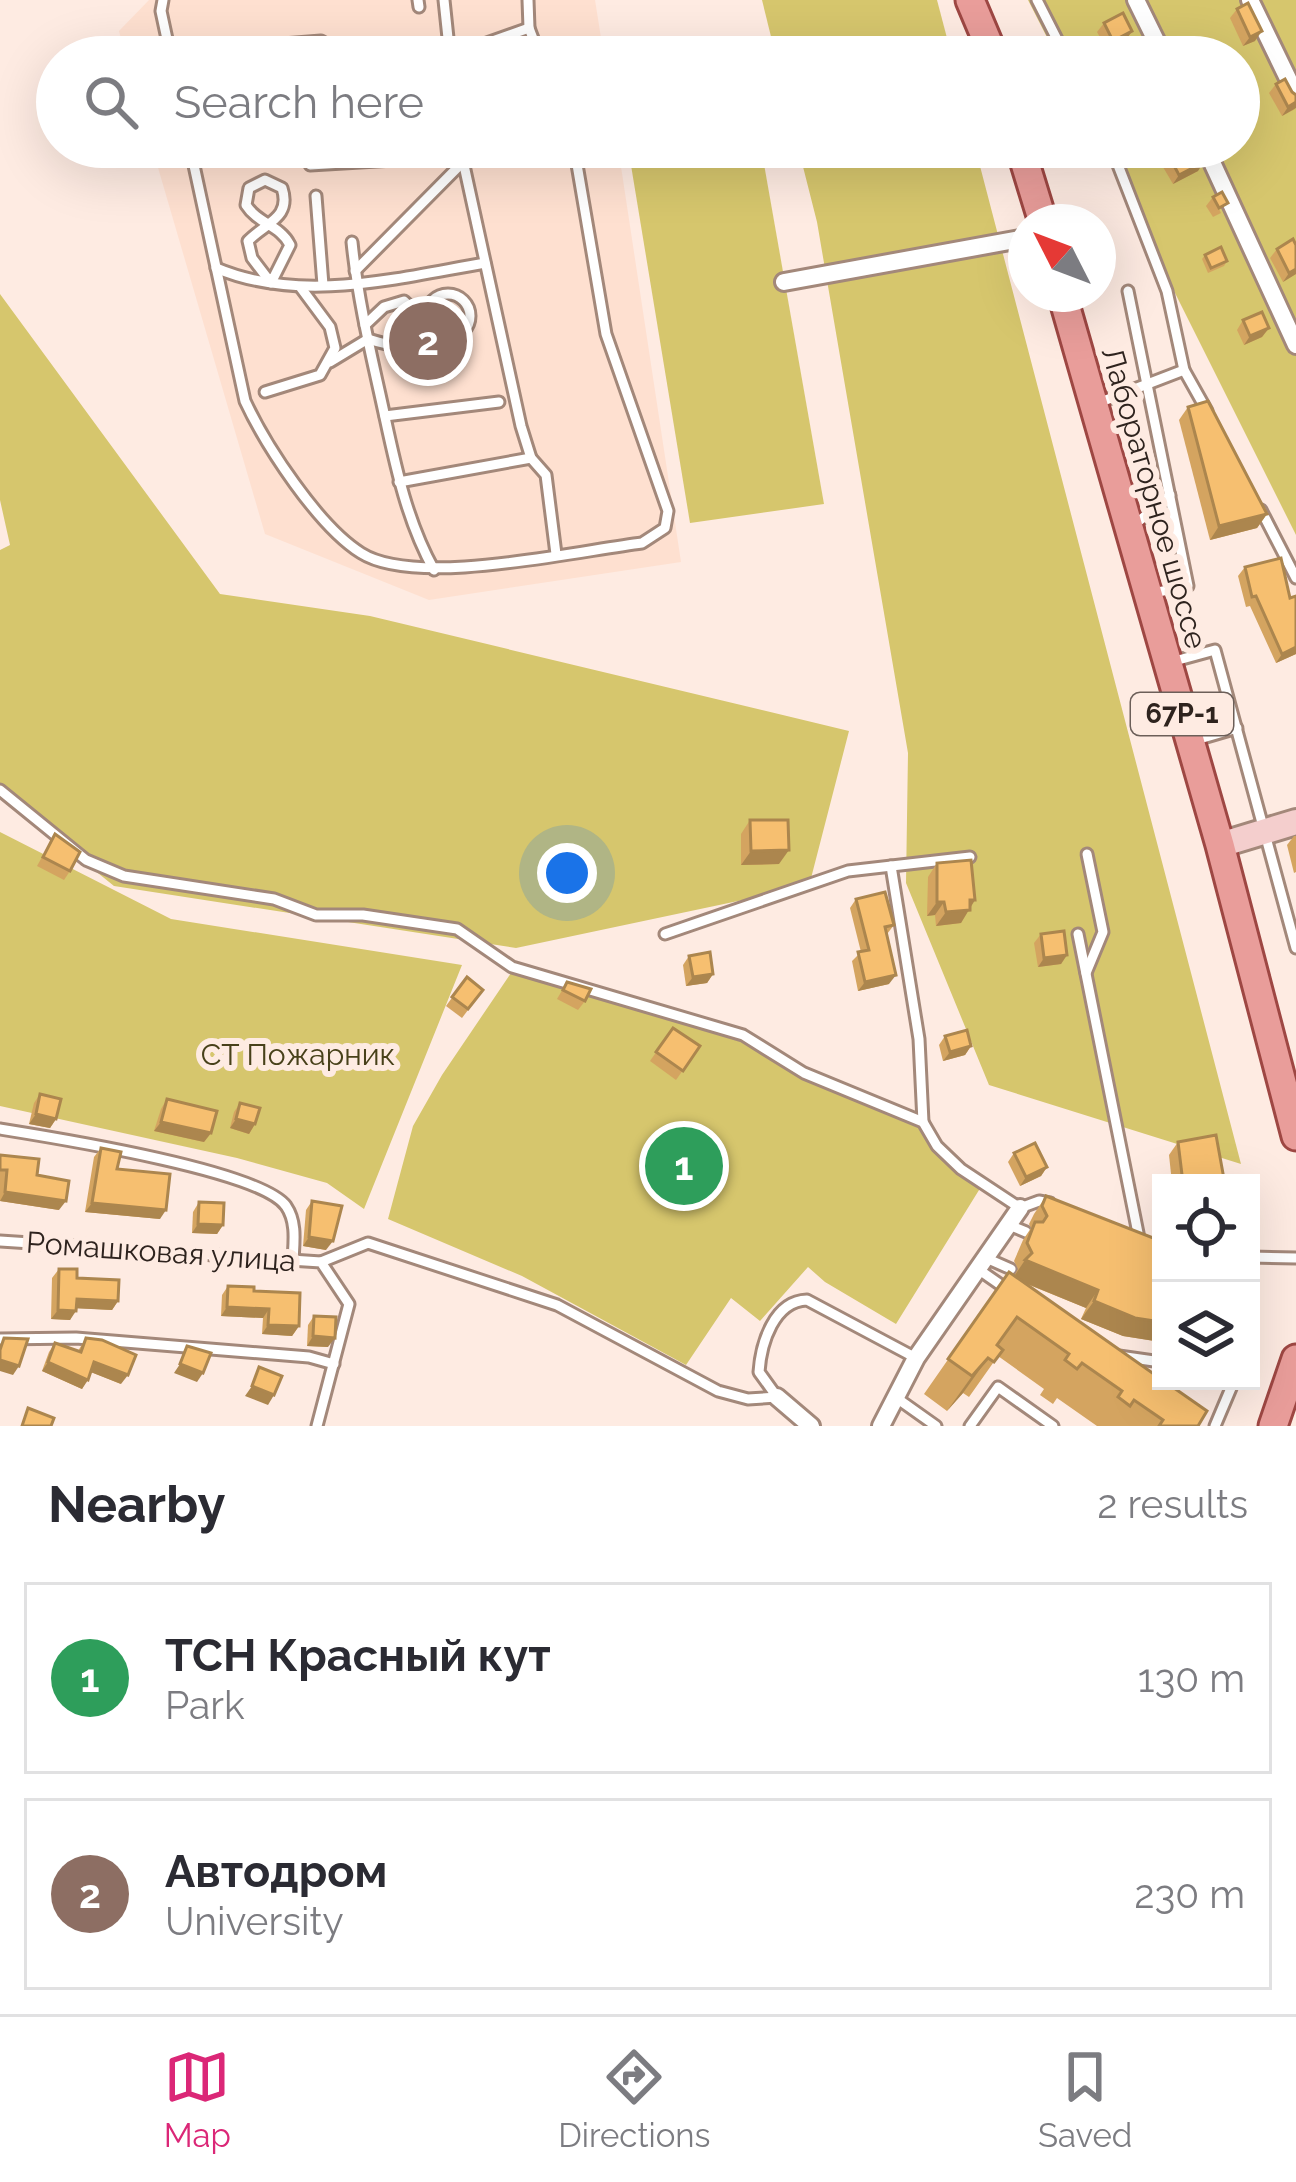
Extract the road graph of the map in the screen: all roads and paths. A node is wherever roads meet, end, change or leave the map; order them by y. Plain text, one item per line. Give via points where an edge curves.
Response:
1 (164, 0) edge
2 (444, 0) edge
3 (528, 0) edge
4 (970, 0) edge
5 (1037, 0) edge
6 (1136, 0) edge
7 (1250, 0) edge
8 (529, 28) junction
9 (167, 36) edge
10 (448, 36) edge
11 (506, 36) edge
12 (532, 36) edge
13 (985, 36) edge
14 (1055, 36) edge
15 (1154, 36) edge
16 (1296, 95) edge
17 (195, 168) edge
18 (450, 168) edge
19 (464, 168) edge
20 (578, 168) edge
21 (1026, 168) edge
22 (1119, 168) edge
23 (1215, 168) edge
24 (316, 196) dead end
25 (1037, 204) edge
26 (268, 225) junction
27 (1008, 241) edge
28 (352, 242) dead end
29 (485, 263) junction
30 (216, 268) junction
31 (355, 271) junction
32 (784, 282) dead end
33 (271, 283) junction
34 (356, 284) junction
35 (323, 285) junction
36 (301, 288) junction
37 (1128, 291) dead end
38 (1067, 312) edge
39 (424, 320) junction
40 (365, 325) junction
41 (368, 339) junction
42 (1296, 345) edge
43 (330, 362) junction
44 (1184, 370) junction
45 (1149, 383) junction
46 (265, 392) dead end
47 (499, 402) dead end
48 (1093, 404) junction
49 (385, 416) junction
50 (1219, 430) edge
51 (531, 458) junction
52 (399, 482) junction
53 (1170, 495) junction
54 (1258, 503) edge
55 (1129, 530) junction
56 (556, 554) junction
57 (434, 570) junction
58 (1296, 578) edge
59 (1148, 594) junction
60 (1167, 663) junction
61 (1237, 728) junction
62 (1190, 742) junction
63 (0, 790) edge
64 (1296, 822) edge
65 (1265, 831) junction
66 (1220, 845) junction
67 (1087, 854) dead end
68 (970, 857) edge
69 (891, 866) junction
70 (665, 934) dead end
71 (1078, 934) dead end
72 (1296, 948) edge
73 (1086, 973) junction
74 (923, 1122) junction
75 (0, 1130) edge
76 (1296, 1136) edge
77 (1055, 1203) edge
78 (1020, 1208) junction
79 (1118, 1229) edge
80 (1139, 1238) junction
81 (0, 1241) edge
82 (1152, 1242) edge
83 (1260, 1257) edge
84 (1296, 1258) edge
85 (292, 1260) junction
86 (321, 1262) junction
87 (982, 1263) junction
88 (1011, 1269) edge
89 (1013, 1294) edge
90 (0, 1339) edge
91 (916, 1358) junction
92 (1296, 1360) edge
93 (1152, 1361) edge
94 (334, 1364) junction
95 (1116, 1366) edge
96 (1230, 1390) edge
97 (777, 1397) junction
98 (898, 1399) junction
99 (317, 1426) edge
100 (811, 1426) edge
101 (881, 1426) edge
102 (936, 1426) edge
103 (970, 1426) edge
104 (1053, 1426) edge
105 (1215, 1426) edge
106 (1273, 1426) edge

1 - 9 lane
2 - 10 lane
3 - 8 lane
4 - 13 main road
5 - 14 lane
6 - 15 street
7 - 16 street
8 - 11 lane
8 - 12 lane
17 - 30 lane
18 - 31 lane
19 - 29 lane
20 - 56 lane via 606,334 668,512 665,528 642,543
21 - 25 main road
22 - 44 lane via 1167,291
23 - 42 street
24 - 35 lane
26 - 26 lane via 286,197 265,180 249,188 246,205
26 - 33 lane via 290,245
26 - 33 lane via 248,250
27 - 32 street
28 - 31 lane
29 - 34 lane
29 - 51 lane
30 - 33 lane
30 - 57 lane via 244,401 288,474 362,554
31 - 34 lane
33 - 36 lane
34 - 35 lane
34 - 40 lane
35 - 36 lane
36 - 43 lane via 330,327
37 - 45 lane
38 - 48 main road, Лабораторное шоссе / 67Р-1
39 - 39 lane via 430,303 450,293 471,315 468,328 451,339
39 - 40 lane via 404,301
39 - 41 lane via 410,346
40 - 41 lane
41 - 43 lane
41 - 49 lane
43 - 46 lane via 320,375
44 - 45 lane
44 - 50 lane
45 - 48 lane
45 - 53 lane
47 - 49 lane
48 - 55 main road, Лабораторное шоссе / 67Р-1
49 - 52 lane
51 - 52 lane
51 - 56 lane via 546,475
52 - 57 lane
53 - 55 lane
53 - 59 lane via 1188,586
54 - 58 lane
55 - 59 main road, Лабораторное шоссе / 67Р-1
56 - 57 lane
59 - 60 main road, Лабораторное шоссе / 67Р-1
60 - 61 lane via 1215,650
60 - 62 main road, Лабораторное шоссе / 67Р-1
61 - 62 lane
61 - 65 lane
62 - 66 main road, Лабораторное шоссе / 67Р-1
63 - 74 lane via 86,860 124,877 274,899 316,915 457,929 512,967 743,1035 804,1073
64 - 65 main road
65 - 66 main road
65 - 72 lane
66 - 76 main road, Лабораторное шоссе / 67Р-1
67 - 73 lane via 1103,932
68 - 69 lane
69 - 70 lane via 848,871
69 - 74 lane via 919,1039
71 - 73 lane
73 - 80 lane
74 - 78 lane via 961,1169
75 - 85 lane via 173,1161 258,1189 285,1203 294,1226
77 - 78 lane
78 - 87 street via 1017,1228
79 - 80 lane
80 - 82 lane
81 - 85 lane, Ромашковая улица
83 - 84 lane
85 - 86 lane, Ромашковая улица
86 - 94 lane, Ромашковая улица via 349,1304
86 - 97 lane, Ромашковая улица via 368,1243 556,1305 683,1376 748,1399
87 - 88 lane
87 - 89 lane
87 - 91 street
90 - 94 lane via 76,1338
91 - 97 lane via 794,1300 760,1353 759,1372
91 - 98 street
92 - 106 main road
93 - 95 lane via 1099,1353
94 - 99 lane
96 - 105 lane
97 - 100 street
98 - 101 street
98 - 102 lane
103 - 104 lane via 998,1387

